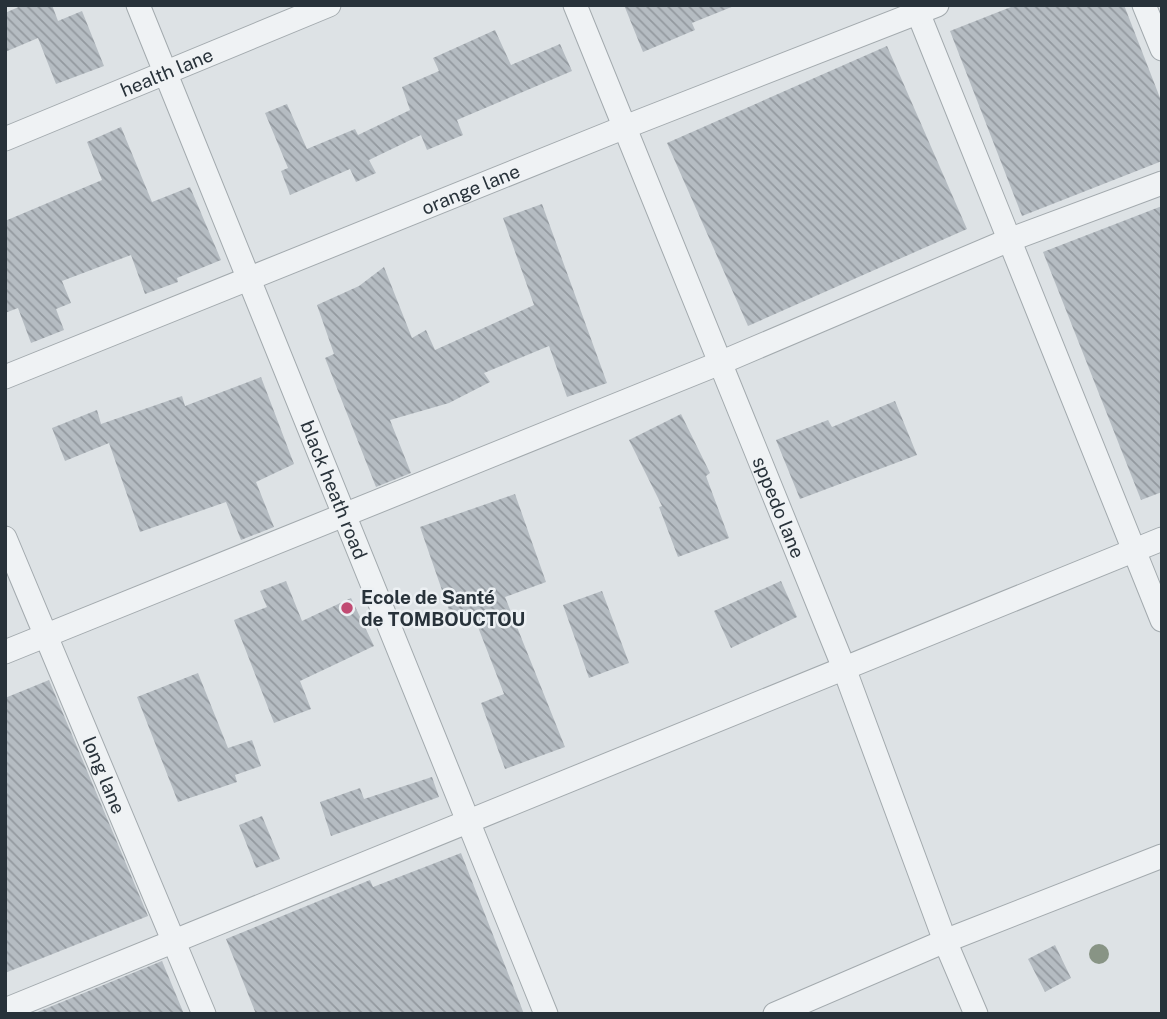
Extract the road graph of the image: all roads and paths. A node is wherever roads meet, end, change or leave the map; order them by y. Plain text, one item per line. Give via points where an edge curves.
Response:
1 (138, 5) edge
2 (330, 5) edge
3 (575, 5) edge
4 (1144, 5) edge
5 (923, 8) edge
6 (1162, 49) edge
7 (165, 73) junction
8 (625, 127) junction
9 (5, 139) edge
10 (1162, 183) edge
11 (1009, 240) junction
12 (249, 279) junction
13 (720, 363) junction
14 (5, 377) edge
15 (344, 514) junction
16 (5, 538) edge
17 (1162, 538) edge
18 (1134, 550) junction
19 (1162, 620) edge
20 (46, 635) junction
21 (5, 652) edge
22 (844, 668) junction
23 (468, 821) junction
24 (1162, 856) edge
25 (174, 941) junction
26 (945, 941) junction
27 (965, 990) junction
28 (6, 1012) edge
29 (204, 1014) edge
30 (546, 1014) edge
31 (775, 1014) edge
32 (966, 1014) edge
33 (976, 1014) edge

1 - 7 street, black heath road
2 - 7 street, health lane
3 - 8 street, sppedo lane
4 - 6 street
5 - 8 street, orange lane
5 - 11 street
7 - 9 street, health lane
7 - 12 street, black heath road
8 - 12 street, orange lane
8 - 13 street, sppedo lane
10 - 11 street
11 - 13 street
11 - 18 street
12 - 14 street, orange lane
12 - 15 street, black heath road
13 - 15 street
13 - 22 street, sppedo lane
15 - 20 street
15 - 23 street, black heath road
16 - 20 street, long lane
17 - 18 street
18 - 19 street
18 - 22 street
20 - 21 street
20 - 25 street, long lane
22 - 23 street
22 - 26 street, sppedo lane
23 - 25 street
23 - 30 street, black heath road
24 - 26 street
25 - 28 street
25 - 29 street, long lane
26 - 27 street, sppedo lane
26 - 31 street
27 - 32 street
27 - 33 street, sppedo lane

